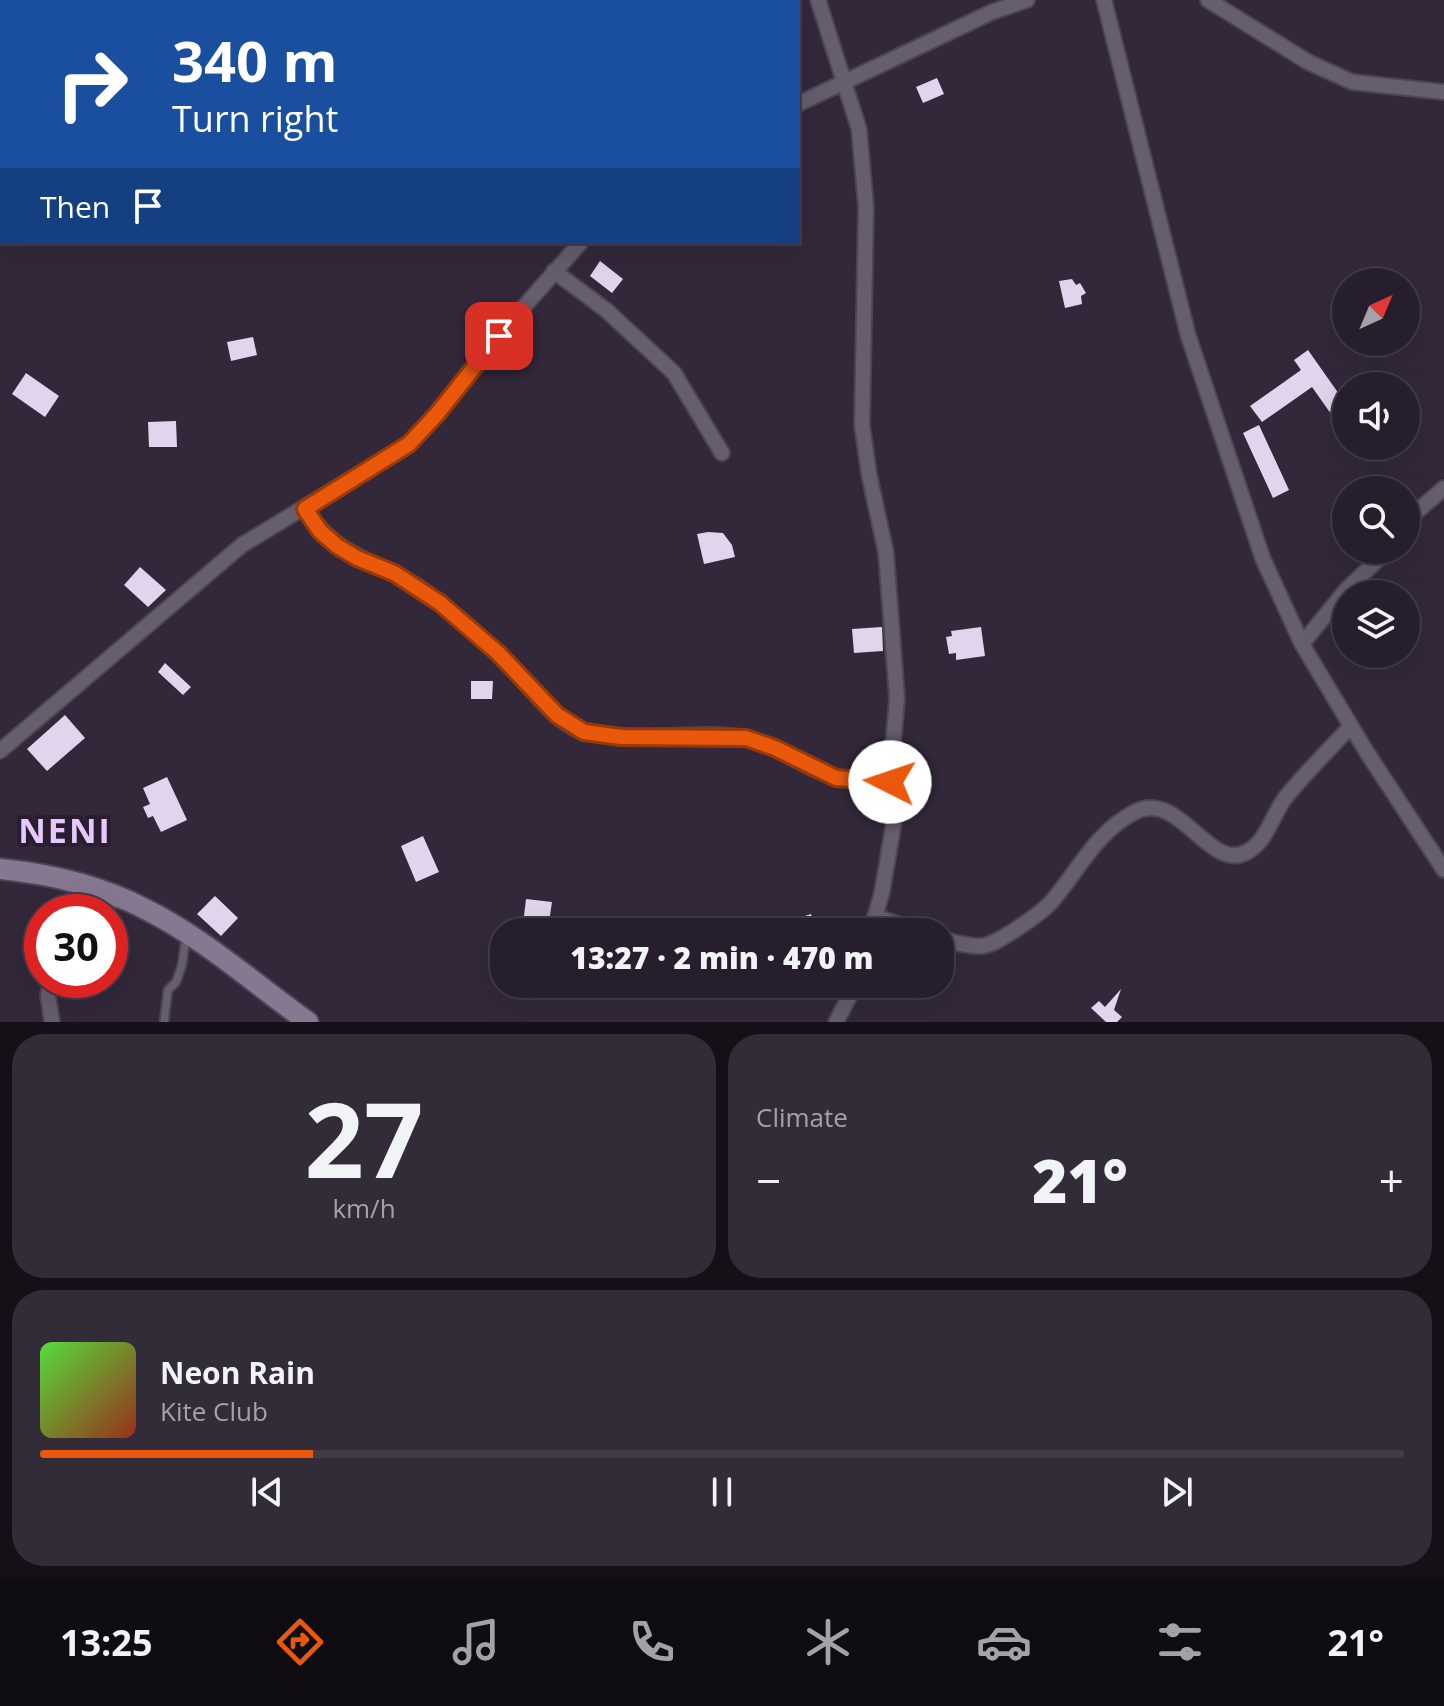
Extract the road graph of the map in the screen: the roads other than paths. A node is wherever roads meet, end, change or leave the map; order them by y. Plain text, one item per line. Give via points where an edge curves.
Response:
1 (818, 0) edge
2 (1027, 0) edge
3 (1104, 0) edge
4 (1208, 0) edge
5 (844, 81) junction
6 (1444, 92) edge
7 (800, 103) edge
8 (579, 244) edge
9 (554, 271) junction
10 (722, 453) dead end
11 (1444, 488) edge
12 (305, 509) junction
13 (1420, 509) edge
14 (1373, 564) edge
15 (1302, 644) junction
16 (1351, 726) junction
17 (0, 751) edge
18 (890, 782) junction
19 (0, 869) edge
20 (1444, 870) edge
21 (110, 894) edge
22 (128, 901) edge
23 (875, 916) joint
24 (881, 918) edge
25 (187, 935) junction
26 (954, 942) edge
27 (48, 998) edge
28 (849, 998) edge
29 (52, 1022) edge
30 (164, 1022) edge
31 (308, 1022) edge
32 (836, 1022) edge

1 - 5 street
2 - 5 street
3 - 15 street via 1188,335 1263,559
4 - 6 street via 1308,62 1352,82
5 - 7 street
5 - 18 street via 859,129 866,207 862,425 887,567 897,698
8 - 9 street
9 - 10 street via 674,373
9 - 12 street via 409,444
11 - 13 street
12 - 17 street via 242,545
12 - 18 street via 337,546 394,573 445,607 557,715 584,732 746,738 836,778
14 - 15 street
15 - 16 street
16 - 20 street
16 - 26 street via 1282,802 1263,837 1243,854 1232,857 1218,851 1169,812 1139,809 1092,846 1052,902 1012,932 982,946
18 - 23 street via 894,822
19 - 21 main road via 61,878
22 - 25 main road
23 - 24 street
25 - 30 lane via 182,965 168,990
25 - 31 main road
27 - 29 street
28 - 32 street

